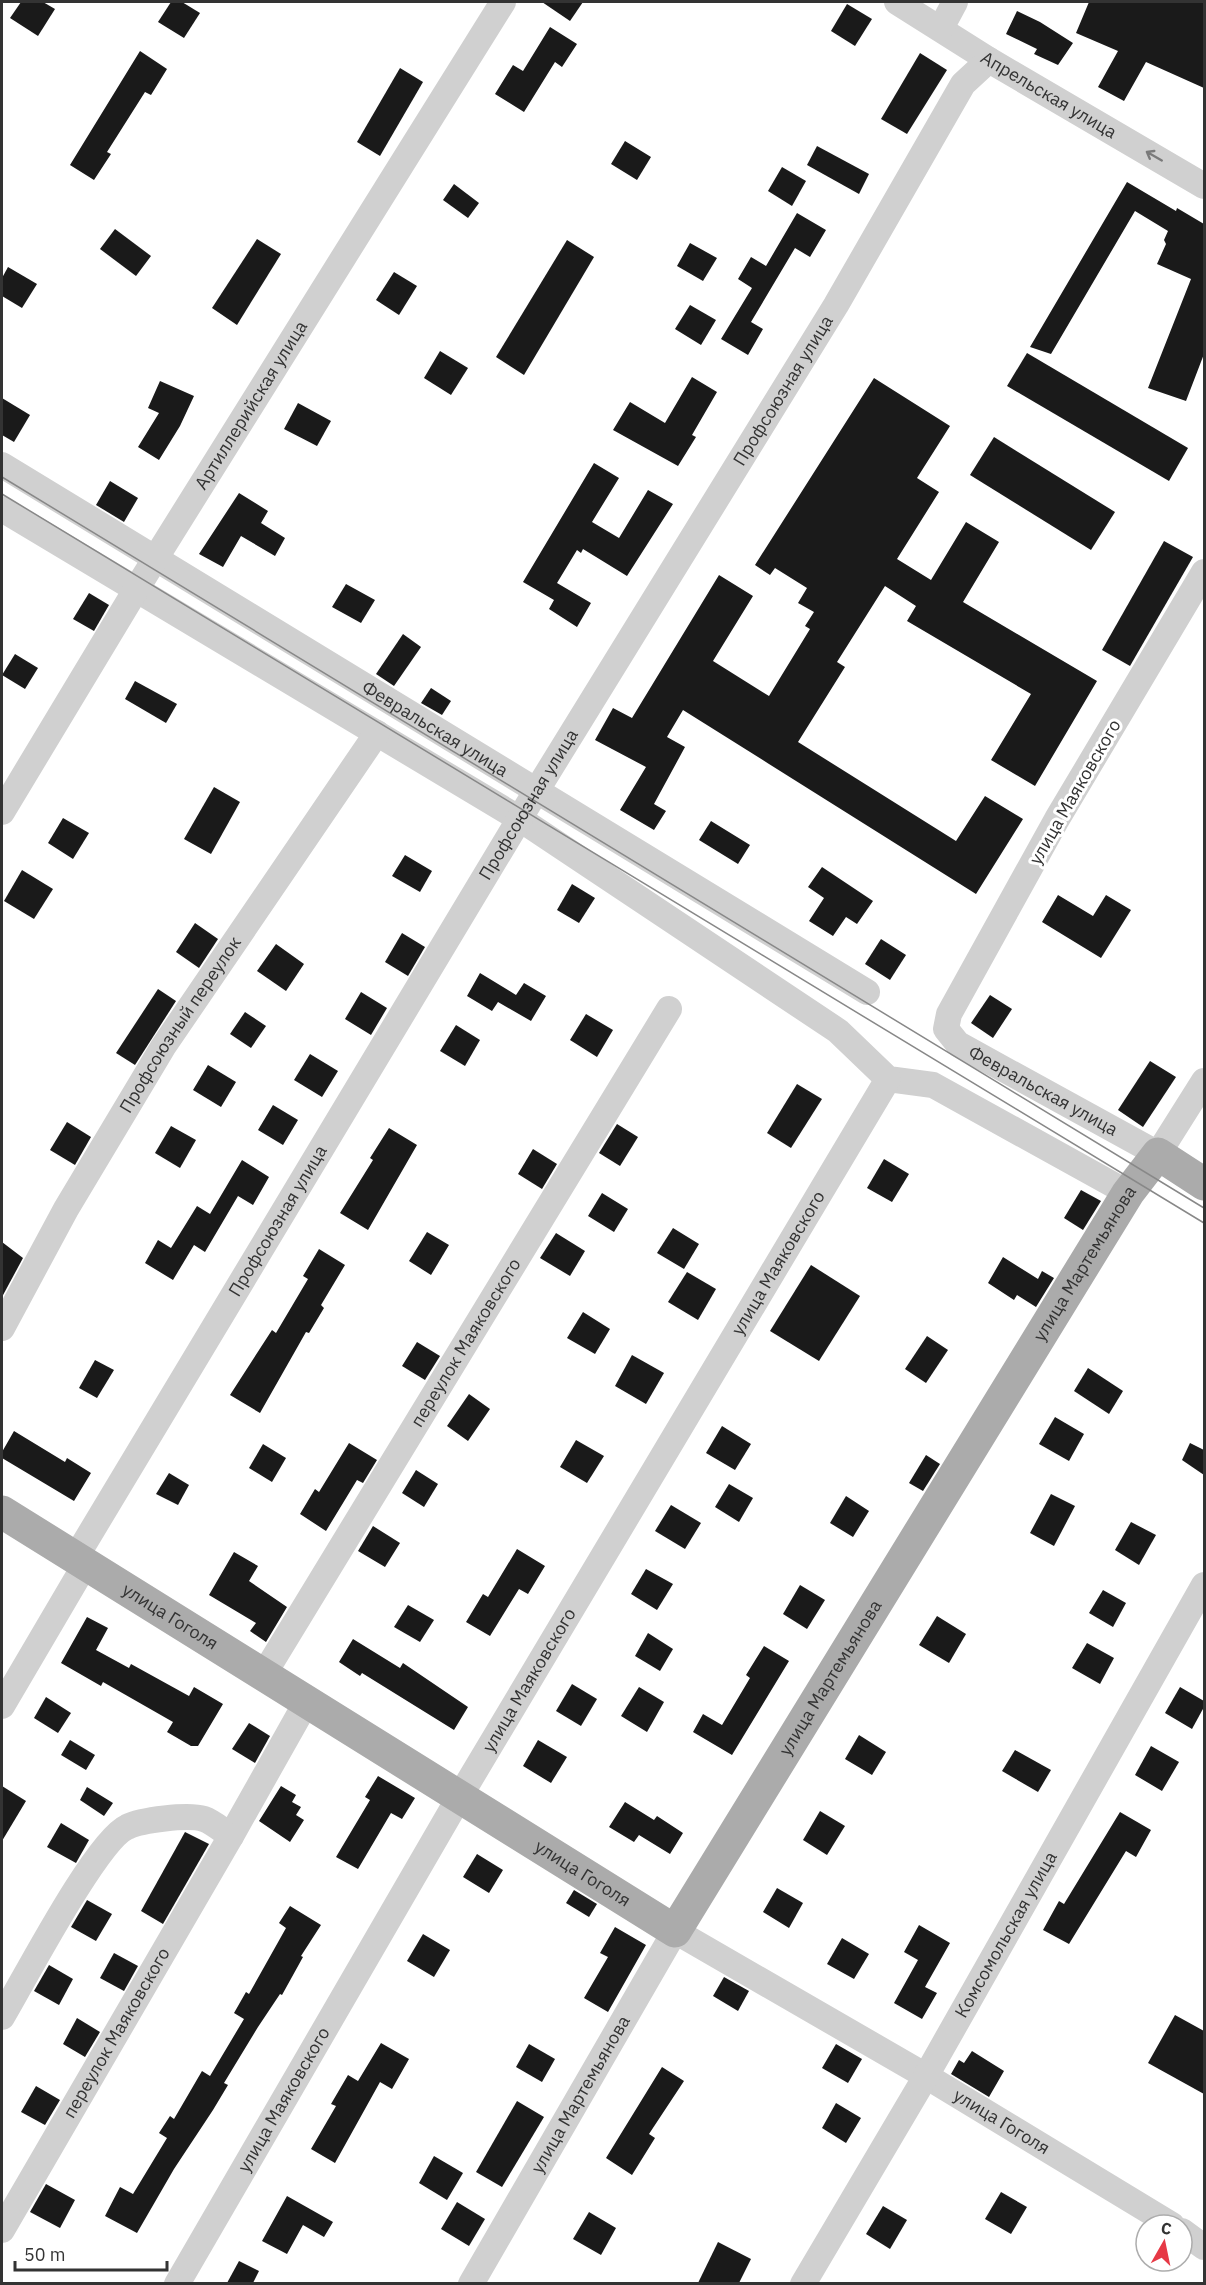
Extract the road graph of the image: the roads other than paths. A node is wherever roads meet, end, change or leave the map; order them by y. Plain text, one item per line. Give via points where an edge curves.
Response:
1 (503, 2) edge
2 (897, 2) edge
3 (955, 2) edge
4 (941, 28) junction
5 (989, 60) junction
6 (1204, 186) edge
7 (2, 465) edge
8 (2, 509) edge
9 (155, 559) junction
10 (1204, 572) edge
11 (137, 588) junction
12 (377, 733) junction
13 (537, 790) junction
14 (2, 812) edge
15 (520, 819) junction
16 (867, 992) dead end
17 (669, 1009) dead end
18 (949, 1014) joint
19 (888, 1079) junction
20 (1204, 1081) edge
21 (1158, 1154) junction
22 (1204, 1184) edge
23 (1128, 1193) junction
24 (2, 1328) edge
25 (2, 1512) edge
26 (81, 1560) junction
27 (1204, 1585) edge
28 (264, 1674) junction
29 (307, 1701) junction
30 (2, 1706) edge
31 (460, 1796) junction
32 (231, 1836) junction
33 (675, 1931) junction
34 (2, 2017) edge
35 (926, 2076) junction
36 (1152, 2213) edge
37 (2, 2230) edge
38 (177, 2283) edge
39 (471, 2283) edge
40 (803, 2283) edge

1 - 9 street, Артиллерийская улица
2 - 4 street, Апрельская улица
3 - 4 street
4 - 5 street, Апрельская улица
6 -> 5 street, Апрельская улица
5 - 13 street, Профсоюзная улица via 963,84 836,304
7 - 9 street, Февральская улица
8 - 11 street
9 - 11 street, Артиллерийская улица
9 - 13 street, Февральская улица
10 - 18 street, улица Маяковского via 1057,819
11 - 12 street
11 - 14 street, Артиллерийская улица
12 - 15 street
12 - 24 street, Профсоюзный переулок via 163,1047 66,1209
13 - 15 street, Профсоюзная улица
13 - 16 street, Февральская улица
15 - 19 street via 838,1031
15 - 26 street, Профсоюзная улица
17 - 28 street, переулок Маяковского
18 - 21 street, Февральская улица via 946,1029 958,1044
19 - 23 street via 933,1085
19 - 31 street, улица Маяковского
20 - 21 street, улица Мартемьянова
21 - 22 main road
21 - 23 main road, улица Мартемьянова
23 - 33 main road, улица Мартемьянова
25 - 26 main road, улица Гоголя
26 - 28 main road, улица Гоголя
26 - 30 street, Профсоюзная улица
27 - 35 street, Комсомольская улица
28 - 29 main road, улица Гоголя
29 - 31 main road, улица Гоголя
29 - 32 street, переулок Маяковского
31 - 33 main road, улица Гоголя
31 - 38 street, улица Маяковского
32 - 34 street via 204,1819 171,1818 125,1827 96,1857
32 - 37 street, переулок Маяковского
33 - 35 street, улица Гоголя
33 - 39 street, улица Мартемьянова
35 - 36 street, улица Гоголя
35 - 40 street, Комсомольская улица

